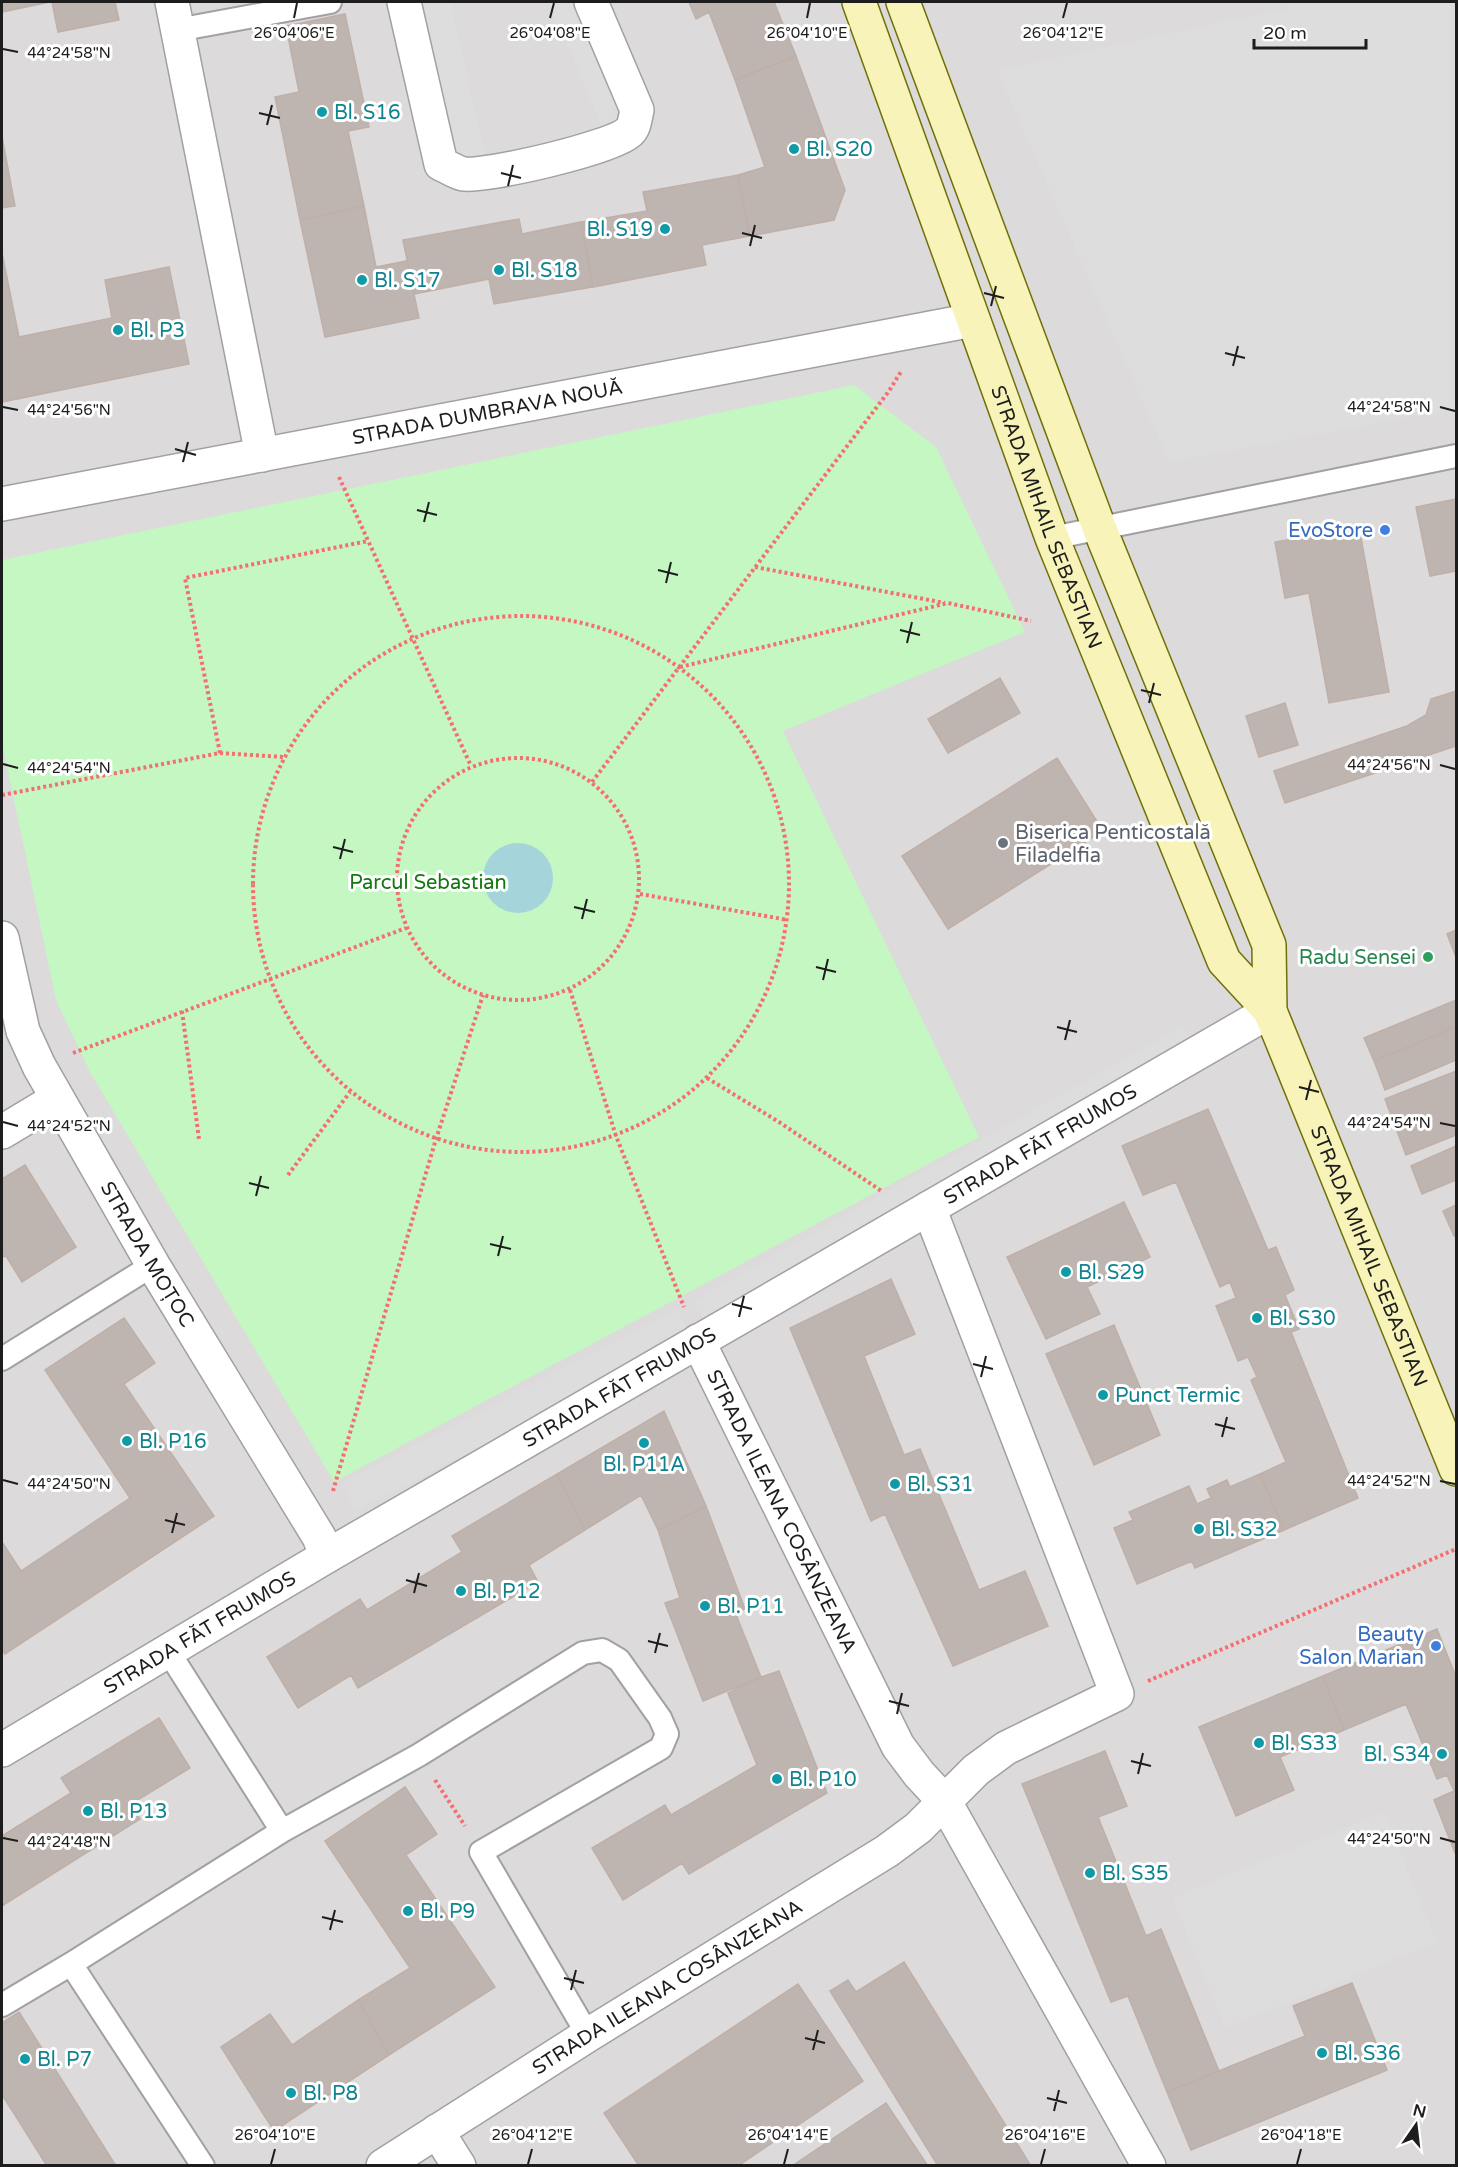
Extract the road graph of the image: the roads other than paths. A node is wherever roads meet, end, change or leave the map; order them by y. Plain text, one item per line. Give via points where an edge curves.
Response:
1 (330, 2) edge
2 (404, 2) edge
3 (591, 2) edge
4 (859, 2) edge
5 (903, 2) edge
6 (175, 16) edge
7 (973, 320) junction
8 (262, 455) junction
9 (1456, 456) edge
10 (2, 504) edge
11 (1099, 528) junction
12 (1052, 538) junction
13 (2, 938) edge
14 (1270, 1011) junction
15 (12, 1038) edge
16 (57, 1099) junction
17 (2, 1132) edge
18 (923, 1212) junction
19 (153, 1265) junction
20 (698, 1341) junction
21 (2, 1359) edge
22 (1456, 1468) edge
23 (323, 1546) junction
24 (168, 1651) junction
25 (2, 1750) edge
26 (945, 1802) junction
27 (282, 1831) junction
28 (71, 1964) junction
29 (2, 2005) edge
30 (588, 2035) junction
31 (437, 2131) junction
32 (203, 2166) edge
33 (383, 2166) edge
34 (459, 2166) edge
35 (1149, 2166) edge

1 - 6 lane
2 - 3 street via 441,164 462,174 489,172 594,149 629,132 637,110
4 - 7 main road, STRADA MIHAIL SEBASTIAN
5 - 11 main road, STRADA MIHAIL SEBASTIAN
6 - 8 street
7 - 8 street, STRADA DUMBRAVA NOUĂ
7 - 12 main road, STRADA MIHAIL SEBASTIAN
8 - 10 street, STRADA DUMBRAVA NOUĂ
9 - 11 lane
11 - 12 lane
11 - 14 main road, STRADA MIHAIL SEBASTIAN via 1269,945
12 - 14 main road, STRADA MIHAIL SEBASTIAN via 1224,961
13 - 15 street, STRADA MOȚOC
14 - 18 street, STRADA FĂT FRUMOS
14 - 22 main road, STRADA MIHAIL SEBASTIAN
15 - 16 street, STRADA MOȚOC via 39,1066
16 - 17 street
16 - 19 street, STRADA MOȚOC
18 - 20 street, STRADA FĂT FRUMOS
18 - 26 street, STRADA ILEANA COSÂNZEANA via 1117,1694 1006,1748 976,1770
19 - 21 lane
19 - 23 street, STRADA MOȚOC
20 - 23 street, STRADA FĂT FRUMOS
20 - 26 street, STRADA ILEANA COSÂNZEANA via 898,1746
23 - 24 street, STRADA FĂT FRUMOS
24 - 25 street, STRADA FĂT FRUMOS
24 - 27 lane
26 - 30 street, STRADA ILEANA COSÂNZEANA via 887,1851
26 - 35 street, STRADA ILEANA COSÂNZEANA
27 - 28 lane
27 - 30 lane via 419,1755 583,1653 602,1650 619,1660 660,1718 667,1734 661,1748 482,1852
28 - 29 lane
28 - 32 lane
30 - 31 street, STRADA ILEANA COSÂNZEANA
31 - 33 street, STRADA ILEANA COSÂNZEANA
31 - 34 street

